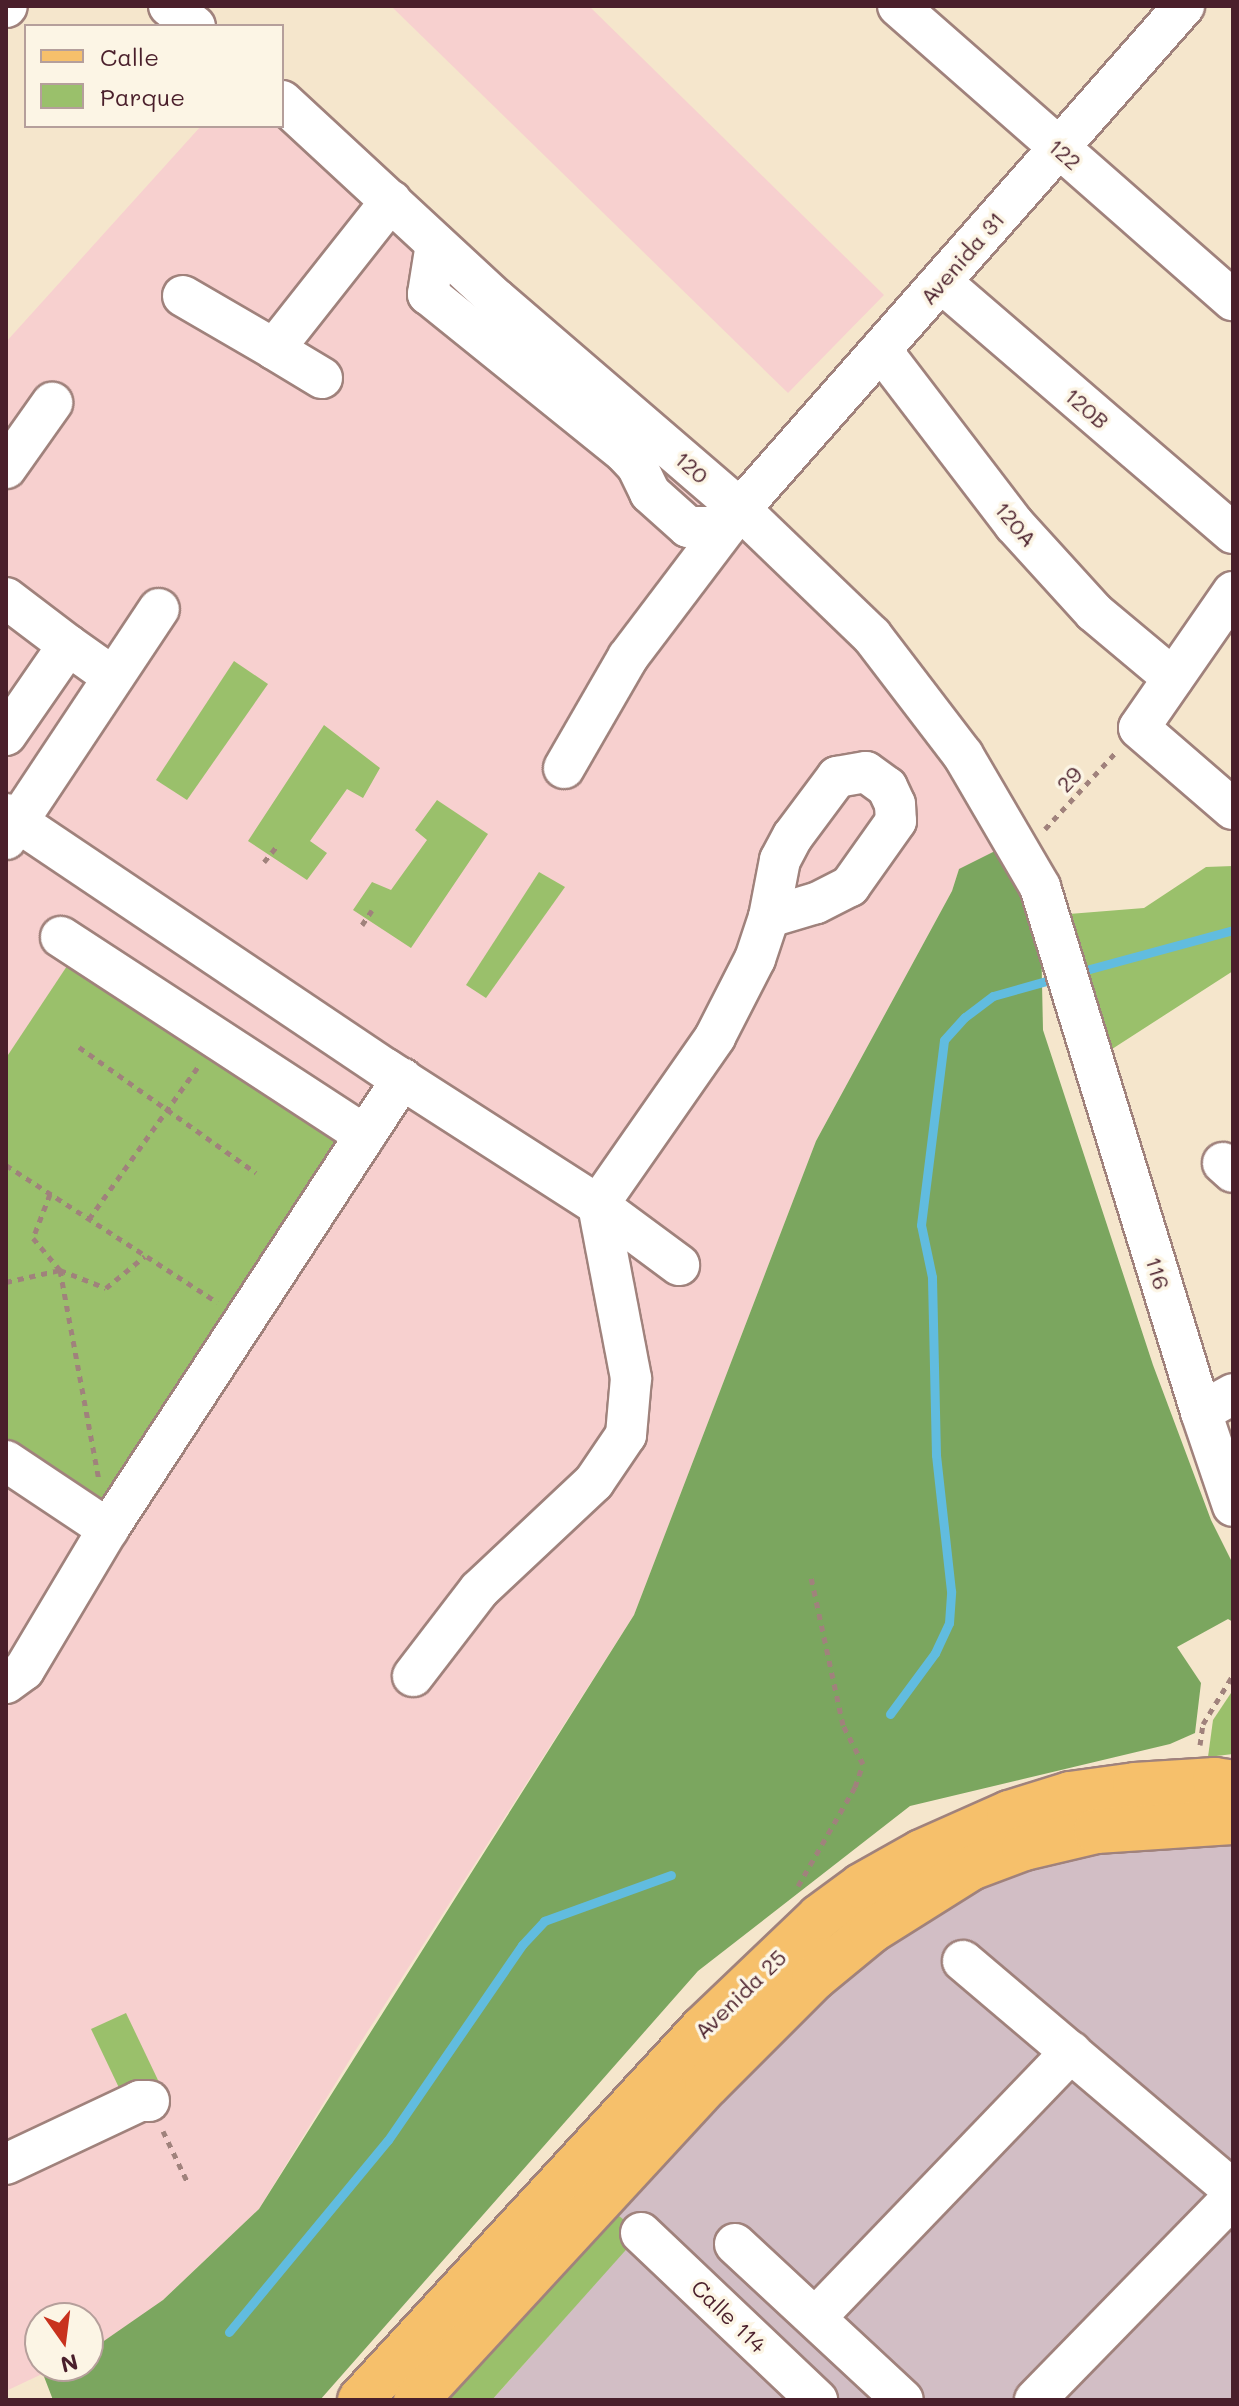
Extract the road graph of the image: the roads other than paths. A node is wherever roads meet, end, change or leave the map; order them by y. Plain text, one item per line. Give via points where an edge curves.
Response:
1 (169, 6) edge
2 (898, 6) edge
3 (1184, 6) edge
4 (192, 24) edge
5 (284, 103) edge
6 (1058, 148) junction
7 (391, 201) junction
8 (436, 244) junction
9 (941, 282) junction
10 (183, 296) dead end
11 (1233, 300) edge
12 (274, 349) junction
13 (881, 350) junction
14 (322, 378) dead end
15 (52, 403) dead end
16 (6, 468) edge
17 (733, 518) junction
18 (1233, 533) edge
19 (1233, 592) edge
20 (6, 598) edge
21 (159, 609) dead end
22 (68, 645) junction
23 (113, 677) junction
24 (1173, 678) junction
25 (6, 735) edge
26 (564, 768) dead end
27 (1233, 809) edge
28 (10, 824) edge
29 (1031, 870) joint
30 (769, 917) dead end
31 (61, 937) dead end
32 (402, 1079) junction
33 (365, 1135) junction
34 (598, 1205) junction
35 (679, 1265) dead end
36 (1217, 1403) edge
37 (6, 1461) edge
38 (1233, 1506) edge
39 (108, 1529) junction
40 (413, 1676) dead end
41 (6, 1683) edge
42 (1219, 1780) edge
43 (1233, 1822) edge
44 (963, 1961) dead end
45 (1071, 2052) junction
46 (149, 2101) road end
47 (6, 2164) edge
48 (1233, 2190) edge
49 (1233, 2197) edge
50 (641, 2233) dead end
51 (735, 2244) dead end
52 (816, 2317) junction
53 (360, 2400) edge
54 (416, 2400) edge
55 (817, 2400) edge
56 (903, 2400) edge
57 (1035, 2400) edge

1 - 4 street
2 - 6 street, 122
3 - 6 street, Avenida 31
5 - 7 street, 120
6 - 9 street, Avenida 31
6 - 11 street, 122
7 - 8 street, 120
7 - 12 street
8 - 17 street, 120
8 - 17 street via 428,294 624,452 650,493 688,527
9 - 13 street, Avenida 31
9 - 18 street, 120B
10 - 12 street
12 - 14 street
13 - 17 street, Avenida 31
13 - 24 street, 120A via 1014,524 1094,612
15 - 16 street
17 - 26 street, Avenida 31 via 628,657
17 - 29 street, 120 via 872,636 963,755
19 - 24 street
20 - 22 street
21 - 23 street
22 - 23 street
22 - 25 street
23 - 28 street
24 - 27 street via 1139,728
28 - 32 street
29 - 36 street, 116
30 - 34 street via 755,959 715,1037
31 - 33 street
32 - 33 street
32 - 34 street
33 - 39 street
34 - 35 street
34 - 40 street via 631,1378 626,1435 594,1482 479,1590
36 - 38 street, 116
37 - 39 street
39 - 41 street via 24,1670
42 - 53 main road, Avenida 25 via 1070,1794 1009,1813 861,1886 819,1917 702,2029
43 - 54 main road, Avenida 25 via 1096,1831 1024,1848 971,1868 871,1931 814,1978 707,2085
44 - 45 street
45 - 48 street
45 - 52 street
46 - 47 street
49 - 57 street
50 - 55 street, Calle 114
51 - 52 street
52 - 56 street

